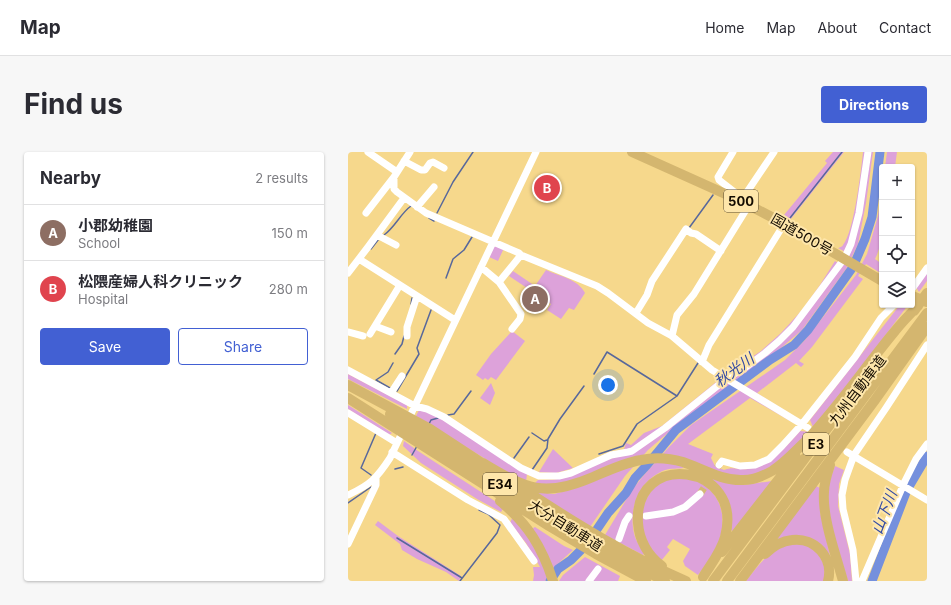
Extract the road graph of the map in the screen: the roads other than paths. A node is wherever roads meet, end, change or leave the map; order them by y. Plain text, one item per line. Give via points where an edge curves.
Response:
1 (368, 152) edge
2 (410, 152) edge
3 (536, 152) edge
4 (632, 152) edge
5 (733, 152) edge
6 (774, 152) edge
7 (868, 152) edge
8 (643, 154) edge
9 (404, 161) junction
10 (444, 168) dead end
11 (395, 175) junction
12 (434, 187) dead end
13 (404, 198) junction
14 (745, 203) junction
15 (417, 207) junction
16 (366, 213) dead end
17 (783, 223) junction
18 (377, 235) junction
19 (493, 242) junction
20 (396, 245) dead end
21 (721, 251) junction
22 (521, 255) junction
23 (845, 259) junction
24 (353, 262) edge
25 (481, 267) junction
26 (927, 268) edge
27 (348, 272) edge
28 (879, 279) edge
29 (499, 282) junction
30 (400, 285) junction
31 (915, 285) edge
32 (416, 296) junction
33 (924, 299) edge
34 (891, 308) edge
35 (636, 313) junction
36 (927, 313) edge
37 (455, 320) junction
38 (375, 326) junction
39 (927, 327) edge
40 (512, 329) dead end
41 (348, 332) edge
42 (391, 332) dead end
43 (407, 336) dead end
44 (672, 336) junction
45 (927, 345) edge
46 (702, 362) junction
47 (348, 370) edge
48 (402, 376) dead end
49 (727, 379) junction
50 (348, 386) edge
51 (348, 389) edge
52 (391, 393) junction
53 (348, 398) edge
54 (415, 406) junction
55 (348, 413) edge
56 (805, 426) junction
57 (819, 426) junction
58 (423, 438) junction
59 (397, 443) junction
60 (927, 444) edge
61 (392, 452) junction
62 (846, 452) junction
63 (483, 463) junction
64 (719, 465) dead end
65 (533, 474) junction
66 (376, 478) junction
67 (530, 481) dead end
68 (904, 486) junction
69 (700, 494) tunnel mouth
70 (348, 495) edge
71 (927, 500) edge
72 (629, 516) dead end
73 (646, 516) dead end
74 (573, 534) junction
75 (620, 539) dead end
76 (348, 544) edge
77 (599, 550) junction
78 (534, 561) dead end
79 (598, 569) dead end
80 (705, 580) edge
81 (553, 581) edge
82 (589, 581) edge
83 (639, 581) edge
84 (646, 581) edge
85 (665, 581) edge
86 (687, 581) edge
87 (727, 581) edge
88 (741, 581) edge
89 (828, 581) edge
90 (843, 581) edge
91 (856, 581) edge
92 (862, 581) edge

1 - 11 street
2 - 9 street
3 - 19 street
4 - 8 highway, 国道500号 / 500
5 - 14 street via 718,177
6 - 14 street
7 - 23 street via 858,219
8 - 14 highway, 国道500号 / 500
9 - 10 street via 421,170 425,170 433,162
9 - 11 street
11 - 13 street via 394,189
11 - 16 street
12 - 15 street
13 - 15 street
13 - 18 street
14 - 17 highway, 国道500号 / 500
14 - 21 street
15 - 19 street
17 - 23 highway, 国道500号 / 500
17 - 46 street via 709,345
18 - 20 street
18 - 24 street
19 - 22 street
19 - 25 street
21 - 35 street via 686,229 652,281
21 - 44 street via 694,294 677,315
22 - 29 street
22 - 35 street via 597,286
23 - 28 highway, 国道500号 / 500
23 - 49 street via 797,322 779,341
24 - 27 street
24 - 30 street
25 - 29 street
25 - 37 street
26 - 31 street
29 - 40 street via 521,314
30 - 32 street
30 - 38 street
32 - 37 street
32 - 43 street
33 - 57 highway
33 - 80 highway, 九州自動車道 / E3 via 883,355
34 - 56 street via 881,318
35 - 44 street
36 - 87 highway, 九州自動車道 / E3
37 - 54 street
38 - 41 street via 367,335
38 - 42 street
39 - 62 highway via 880,394
44 - 46 street
45 - 62 street via 886,408
46 - 49 street
47 - 52 street
48 - 52 street
49 - 56 street
49 - 65 street via 665,428 628,452 611,455 559,476
50 - 58 highway
51 - 58 highway, 大分自動車道 / E34
52 - 54 street
53 - 58 highway, 大分自動車道 / E34 via 392,426
54 - 59 street
54 - 65 street via 444,417
55 - 59 street
56 - 64 street via 769,459 755,465 740,466 722,461
57 - 63 highway via 781,464 767,474 753,479 724,478 684,463 668,459 648,459 616,467 571,486 544,489 515,482
57 - 80 highway
58 - 63 highway
58 - 74 highway, 大分自動車道 / E34
58 - 74 highway, 大分自動車道 / E34 via 529,513
58 - 81 highway via 509,508 529,530 544,555
59 - 61 street
60 - 68 street via 916,459
61 - 66 street
61 - 78 street via 468,500 497,516 506,517
62 - 68 street
62 - 88 highway
62 - 90 highway via 834,457 827,473 823,499
62 - 91 street via 843,509 853,550
63 - 74 highway
65 - 67 street
66 - 70 street via 370,484
66 - 76 street via 376,485
68 - 71 street
68 - 92 street
69 - 73 street via 685,507 673,512
72 - 75 street via 624,522
74 - 77 highway, 大分自動車道 / E34
77 - 83 highway
77 - 84 highway, 大分自動車道 / E34
77 - 85 highway, 大分自動車道 / E34
77 - 86 highway via 648,563
79 - 82 street
80 - 86 highway via 725,536 726,514 722,500 714,487 706,480 683,473 664,476 654,483 643,496 638,514 639,533 648,552 658,563
88 - 89 highway via 771,548 793,540 809,542 823,553 828,562

